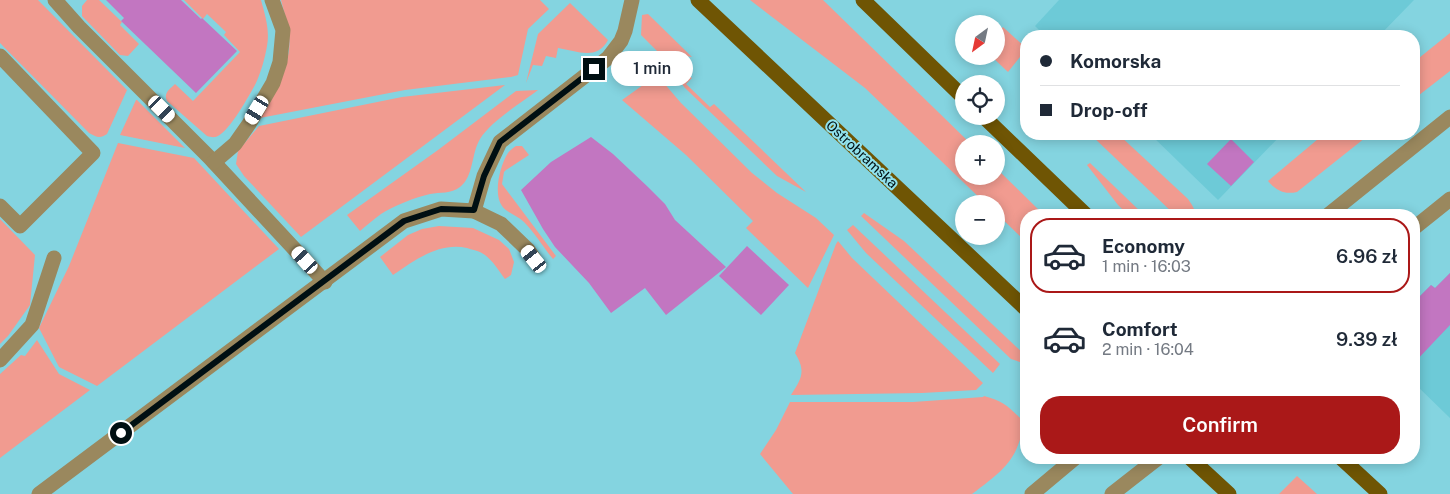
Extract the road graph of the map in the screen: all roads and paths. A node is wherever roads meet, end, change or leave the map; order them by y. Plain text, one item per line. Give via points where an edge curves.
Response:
1 (55, 0) edge
2 (272, 0) edge
3 (632, 0) edge
4 (698, 0) edge
5 (863, 0) edge
6 (0, 56) edge
7 (955, 89) edge
8 (1450, 118) edge
9 (992, 125) edge
10 (214, 162) junction
11 (1450, 199) edge
12 (0, 206) edge
13 (1080, 209) edge
14 (1336, 209) edge
15 (474, 210) junction
16 (1420, 223) edge
17 (54, 258) dead end
18 (534, 259) dead end
19 (325, 282) junction
20 (1020, 303) edge
21 (0, 360) edge
22 (1069, 464) edge
23 (1150, 464) edge
24 (1196, 464) edge
25 (1347, 464) edge
26 (39, 494) edge
27 (1032, 494) edge
28 (1112, 494) edge
29 (1229, 494) edge
30 (1380, 494) edge

1 - 10 street
2 - 10 street via 283,30 274,83 235,144
3 - 15 street via 621,41 608,58 500,142 484,176
4 - 20 main road, Ostrobramska
5 - 7 main road
6 - 12 street via 93,153 20,226
8 - 14 street
9 - 13 main road
10 - 19 street
11 - 16 street
15 - 18 street via 500,224
15 - 19 street via 441,209 404,221
17 - 21 street via 32,325
19 - 26 street
22 - 27 street
23 - 28 street
24 - 29 main road
25 - 30 main road

